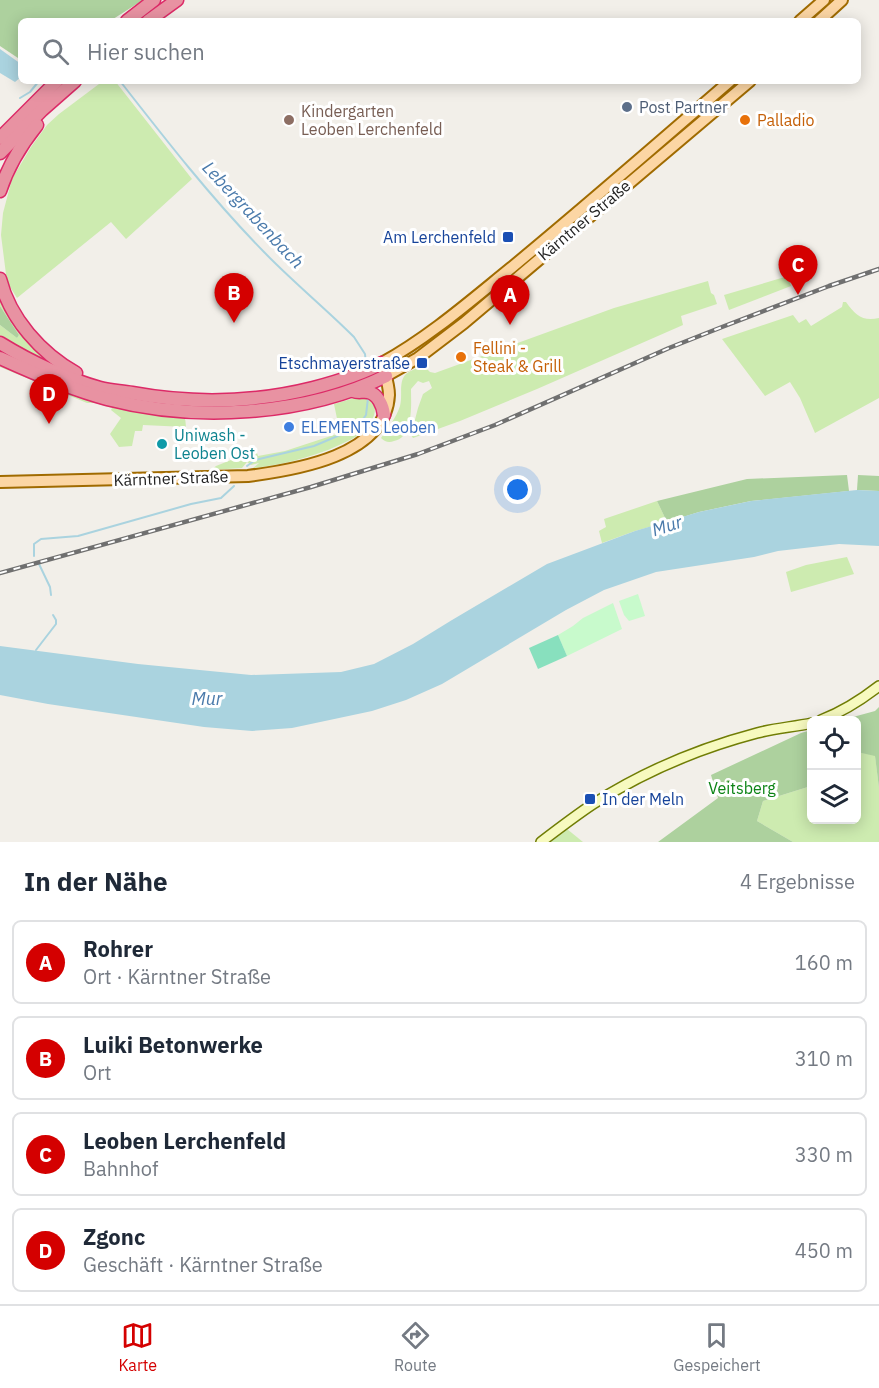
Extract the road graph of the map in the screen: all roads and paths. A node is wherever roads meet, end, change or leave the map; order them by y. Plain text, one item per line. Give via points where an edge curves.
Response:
1 (154, 0) edge
2 (177, 0) edge
3 (824, 0) edge
4 (842, 0) edge
5 (131, 18) edge
6 (152, 18) edge
7 (803, 18) edge
8 (822, 18) edge
9 (54, 84) edge
10 (72, 84) edge
11 (726, 84) edge
12 (746, 84) edge
13 (42, 110) junction
14 (0, 138) edge
15 (0, 153) edge
16 (0, 191) edge
17 (0, 279) edge
18 (0, 343) edge
19 (0, 358) edge
20 (384, 370) junction
21 (352, 390) junction
22 (121, 391) junction
23 (384, 416) junction
24 (0, 482) edge
25 (879, 686) edge
26 (833, 716) edge
27 (807, 724) edge
28 (541, 842) edge

1 - 5 highway
2 - 6 highway
3 - 7 main road
4 - 8 main road
9 - 14 highway
10 - 13 highway
11 - 20 main road, Kärntner Straße via 541,243
12 - 20 main road, Kärntner Straße via 456,329 418,358
13 - 15 highway
13 - 16 highway via 38,123 15,155
17 - 22 highway via 12,308 41,348 82,376
18 - 22 highway via 80,382
19 - 21 highway via 83,392 176,411 254,410
20 - 21 highway
20 - 22 highway via 254,399 206,401
20 - 23 main road via 389,394
21 - 23 highway via 376,396
23 - 24 main road, Kärntner Straße via 370,436 356,446 280,472
25 - 26 main road
27 - 28 main road via 728,741 670,763 593,804

